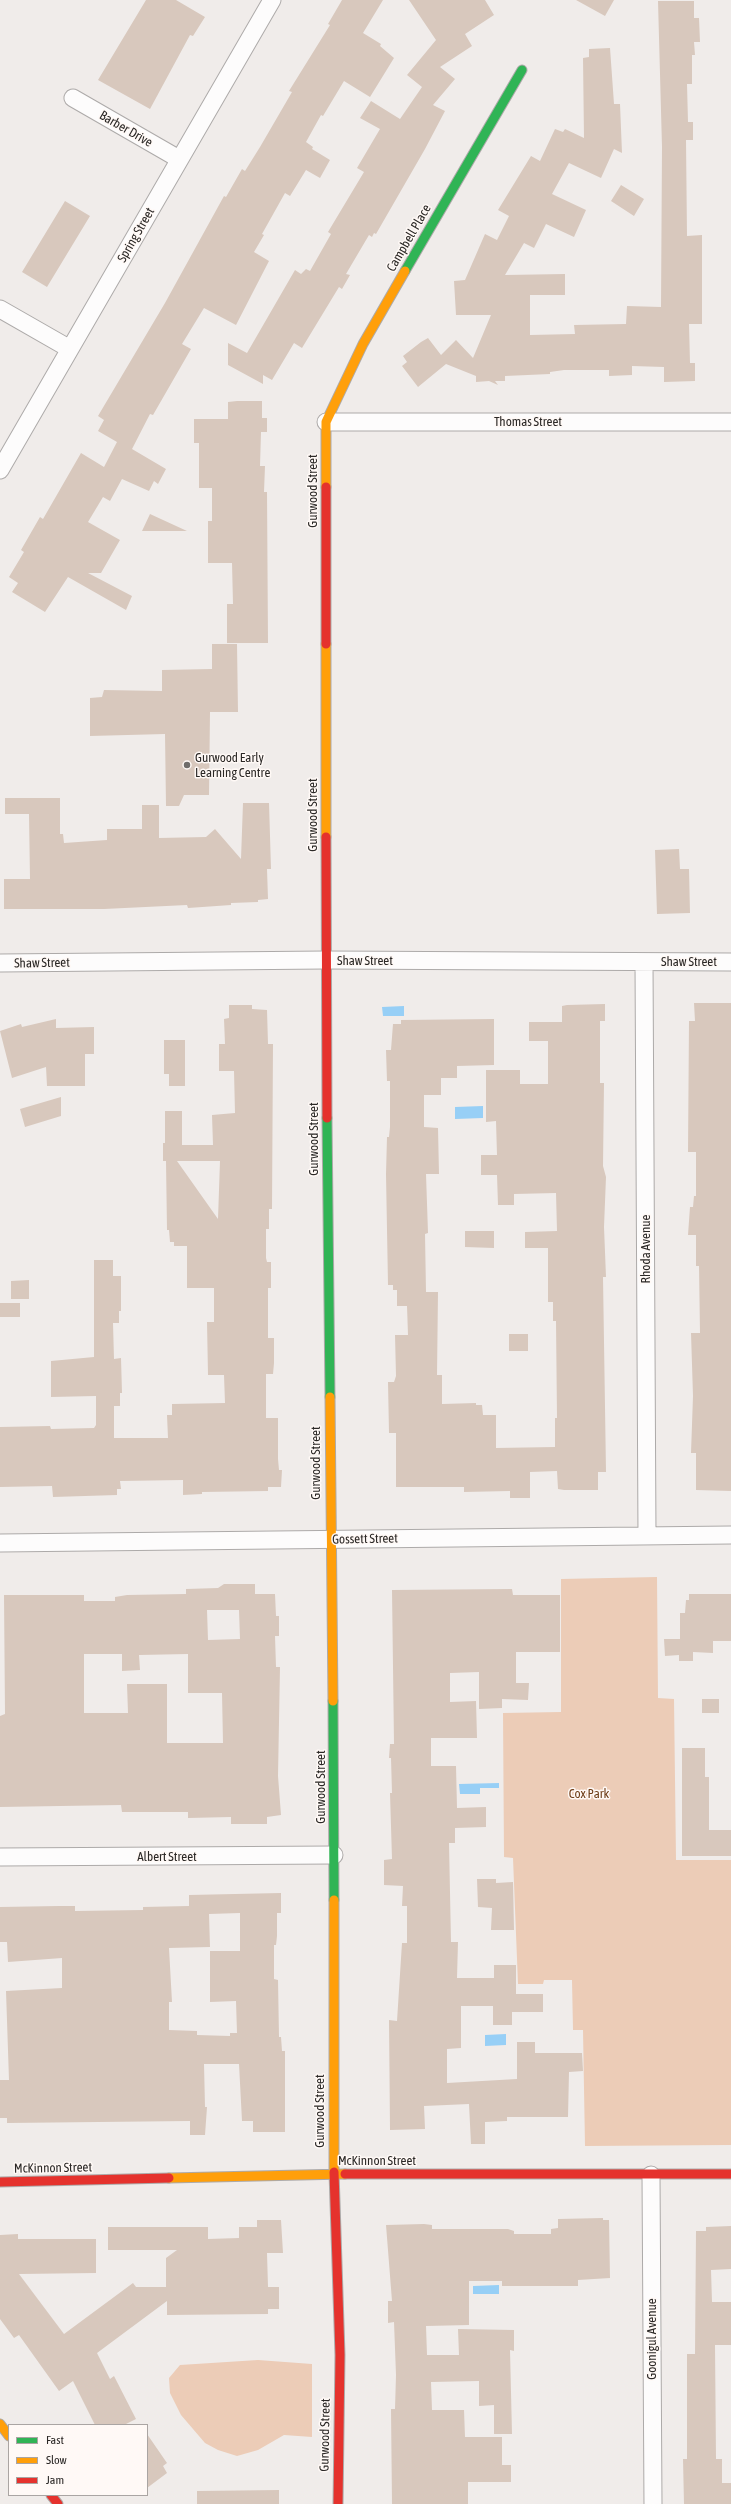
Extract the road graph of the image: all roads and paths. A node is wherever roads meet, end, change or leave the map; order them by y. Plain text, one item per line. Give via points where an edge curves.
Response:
1 (272, 0) edge
2 (522, 70) dead end
3 (73, 98) dead end
4 (180, 159) junction
5 (0, 309) edge
6 (70, 349) junction
7 (326, 422) junction
8 (731, 422) edge
9 (0, 470) edge
10 (326, 960) junction
11 (644, 962) junction
12 (731, 962) edge
13 (0, 963) edge
14 (731, 1535) edge
15 (647, 1536) junction
16 (330, 1539) junction
17 (0, 1543) edge
18 (334, 1855) junction
19 (0, 1857) edge
20 (334, 2174) junction
21 (731, 2174) edge
22 (651, 2175) junction
23 (0, 2182) edge
24 (0, 2424) edge
25 (8, 2435) edge
26 (52, 2496) edge
27 (58, 2504) edge
28 (338, 2504) edge
29 (652, 2504) edge

1 - 4 street, Spring Street
2 - 7 street, Campbell Place via 363,344
3 - 4 street, Barber Drive
4 - 6 street, Spring Street
5 - 6 street
6 - 9 street, Spring Street
7 - 8 street, Thomas Street
7 - 10 street, Gurwood Street
10 - 11 street, Shaw Street
10 - 13 street, Shaw Street
10 - 16 street, Gurwood Street
11 - 12 street, Shaw Street
11 - 15 street, Rhoda Avenue
14 - 15 street, Gossett Street
15 - 16 street, Gossett Street
16 - 17 street, Gossett Street
16 - 18 street, Gurwood Street
18 - 19 street, Albert Street
18 - 20 street, Gurwood Street
20 - 22 street, McKinnon Street
20 - 23 street, McKinnon Street
20 - 28 street, Gurwood Street via 340,2355
21 - 22 street, McKinnon Street
22 - 29 street, Goonigul Avenue
24 - 25 street
26 - 27 street

